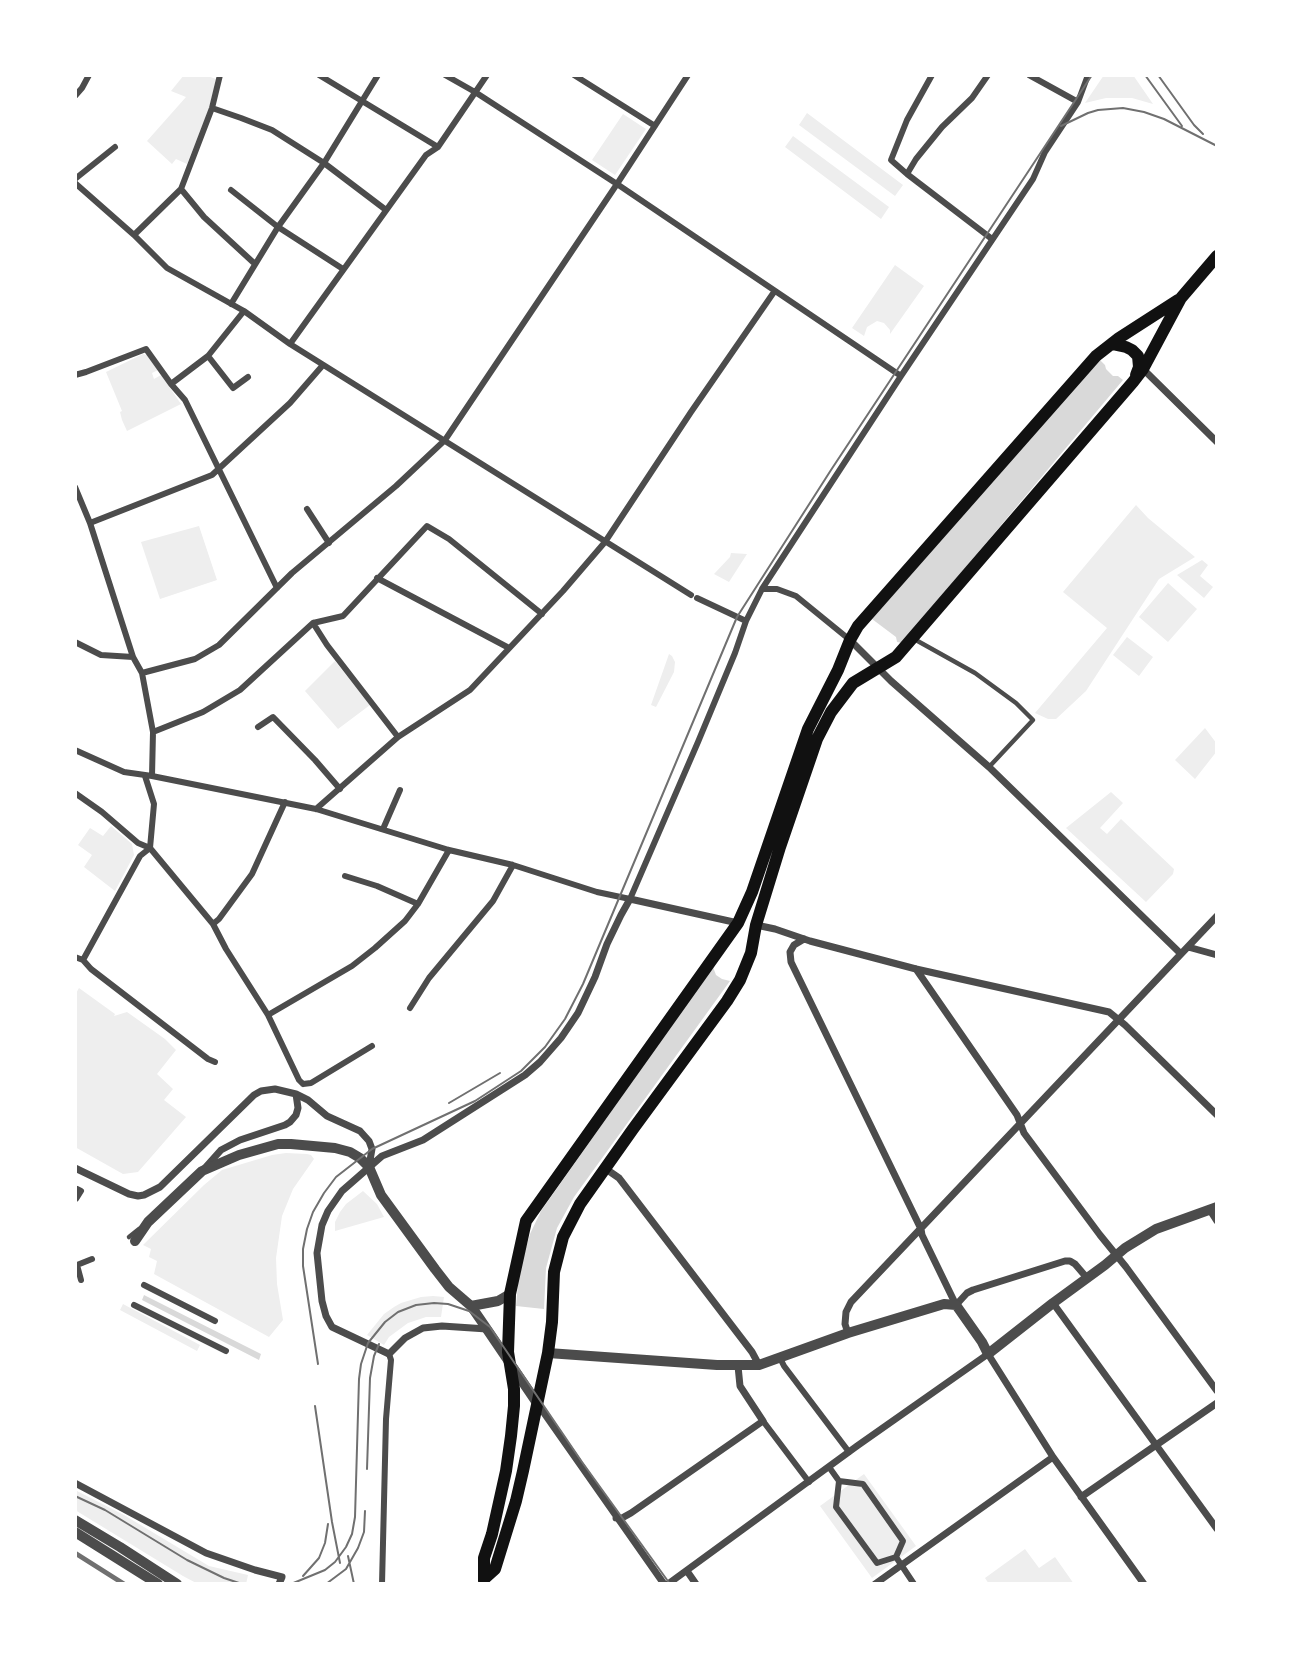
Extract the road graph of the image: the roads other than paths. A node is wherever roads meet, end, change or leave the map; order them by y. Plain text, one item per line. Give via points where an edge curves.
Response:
1 (89, 75) edge
2 (220, 75) edge
3 (319, 75) edge
4 (378, 75) edge
5 (444, 75) edge
6 (487, 75) edge
7 (573, 75) edge
8 (688, 75) edge
9 (932, 75) edge
10 (988, 75) edge
11 (1029, 75) edge
12 (1088, 75) edge
13 (475, 92) junction
14 (75, 96) edge
15 (362, 101) junction
16 (1078, 102) junction
17 (212, 108) junction
18 (655, 126) junction
19 (115, 147) dead end
20 (438, 147) junction
21 (324, 163) junction
22 (907, 174) junction
23 (75, 181) edge
24 (617, 184) junction
25 (181, 189) junction
26 (231, 190) dead end
27 (386, 210) junction
28 (278, 227) junction
29 (134, 235) junction
30 (992, 239) junction
31 (1217, 256) edge
32 (255, 264) junction
33 (343, 269) junction
34 (774, 292) junction
35 (1181, 298) junction
36 (231, 304) junction
37 (244, 311) junction
38 (290, 344) junction
39 (1112, 344) junction
40 (208, 356) junction
41 (323, 365) junction
42 (1143, 369) junction
43 (75, 375) edge
44 (901, 376) junction
45 (248, 377) dead end
46 (1133, 382) junction
47 (171, 384) junction
48 (444, 440) junction
49 (1217, 442) edge
50 (217, 468) junction
51 (75, 487) edge
52 (307, 509) dead end
53 (90, 523) junction
54 (605, 542) junction
55 (329, 543) junction
56 (377, 578) junction
57 (277, 588) junction
58 (762, 589) junction
59 (542, 614) junction
60 (746, 621) junction
61 (313, 623) junction
62 (913, 638) junction
63 (850, 640) junction
64 (75, 642) edge
65 (509, 648) junction
66 (134, 657) junction
67 (879, 668) junction
68 (142, 673) junction
69 (258, 727) dead end
70 (153, 732) junction
71 (398, 737) junction
72 (75, 750) edge
73 (989, 767) junction
74 (149, 776) junction
75 (340, 789) junction
76 (400, 790) dead end
77 (75, 793) edge
78 (285, 802) junction
79 (317, 809) junction
80 (383, 829) junction
81 (150, 848) junction
82 (449, 850) junction
83 (513, 865) junction
84 (345, 876) dead end
85 (631, 899) junction
86 (418, 904) junction
87 (1217, 916) edge
88 (738, 923) junction
89 (213, 924) junction
90 (756, 925) junction
91 (804, 939) junction
92 (1188, 947) junction
93 (1181, 954) junction
94 (1217, 955) edge
95 (75, 957) edge
96 (83, 960) junction
97 (916, 969) junction
98 (410, 1008) dead end
99 (268, 1015) junction
100 (1118, 1020) junction
101 (372, 1046) dead end
102 (215, 1062) dead end
103 (303, 1084) junction
104 (296, 1094) junction
105 (1217, 1115) edge
106 (1021, 1123) junction
107 (369, 1167) junction
108 (75, 1168) edge
109 (606, 1169) junction
110 (202, 1171) junction
111 (77, 1189) dead end
112 (75, 1199) edge
113 (1213, 1208) edge
114 (1217, 1221) edge
115 (921, 1229) junction
116 (132, 1239) dead end
117 (1116, 1255) junction
118 (92, 1259) dead end
119 (76, 1264) edge
120 (87, 1268) dead end
121 (1087, 1278) junction
122 (81, 1280) dead end
123 (144, 1286) dead end
124 (510, 1294) junction
125 (1053, 1303) junction
126 (134, 1305) dead end
127 (956, 1305) junction
128 (471, 1306) junction
129 (215, 1321) dead end
130 (487, 1329) junction
131 (848, 1333) junction
132 (226, 1351) dead end
133 (548, 1353) junction
134 (389, 1354) junction
135 (988, 1354) junction
136 (780, 1358) junction
137 (510, 1360) junction
138 (759, 1365) junction
139 (738, 1366) junction
140 (1217, 1391) edge
141 (537, 1403) junction
142 (1217, 1403) edge
143 (763, 1420) junction
144 (1155, 1445) junction
145 (849, 1452) junction
146 (1053, 1457) junction
147 (829, 1467) junction
148 (839, 1481) junction
149 (808, 1482) junction
150 (75, 1483) edge
151 (1080, 1497) junction
152 (617, 1518) junction
153 (75, 1520) edge
154 (1217, 1529) edge
155 (75, 1532) edge
156 (896, 1557) junction
157 (901, 1565) junction
158 (687, 1570) junction
159 (281, 1580) edge
160 (484, 1581) edge
161 (158, 1584) edge
162 (177, 1584) edge
163 (383, 1584) edge
164 (666, 1584) edge
165 (696, 1584) edge
166 (875, 1584) edge
167 (914, 1584) edge
168 (1144, 1584) edge

1 - 14 street
2 - 17 street
3 - 15 street
4 - 15 street
5 - 13 street
6 - 13 street
7 - 18 street
8 - 18 street
9 - 22 street via 891,160
10 - 22 street
11 - 16 street
12 - 16 street
13 - 20 street
13 - 24 street
15 - 20 street
15 - 21 street
16 - 30 street
17 - 21 street via 272,131
17 - 25 street
18 - 24 street
19 - 23 street
20 - 27 street via 426,155
21 - 27 street
21 - 28 street
22 - 30 street
23 - 29 street
24 - 34 street
24 - 48 street
25 - 29 street
25 - 32 street
26 - 28 street
27 - 33 street
28 - 32 street
28 - 33 street
29 - 36 street via 167,268
30 - 44 street
31 - 35 main road
32 - 36 street
33 - 38 street
34 - 44 street
34 - 54 street
35 - 39 main road
35 - 42 main road
36 - 37 street
37 - 38 street
37 - 40 street
38 - 41 street
39 - 46 main road via 1138,356
39 - 63 main road via 1087,366 866,616
40 - 45 street via 233,388
40 - 47 street
41 - 48 street
41 - 50 street via 290,403
42 - 46 main road
42 - 49 street
43 - 47 street via 146,349
44 - 58 street
46 - 62 main road
47 - 50 street via 185,400
48 - 54 street
48 - 55 street
50 - 53 street via 207,478
50 - 57 street
51 - 53 street
52 - 55 street
53 - 66 street
54 - 59 street
54 - 60 street via 694,596
55 - 57 street
56 - 59 street via 427,526
56 - 61 street via 343,616
56 - 65 street
57 - 68 street via 219,645 195,659
58 - 60 street
58 - 63 street via 796,596
59 - 65 street
60 - 85 street
61 - 70 street via 240,690 203,712
61 - 71 street
62 - 67 main road
62 - 73 lane via 982,678 1033,720
63 - 67 street
63 - 88 main road via 808,729
64 - 66 street via 101,655
65 - 71 street via 470,690
66 - 68 street
67 - 73 street
67 - 90 main road via 853,683 817,739
68 - 70 street
69 - 75 street via 273,717
70 - 74 street
71 - 75 street
72 - 74 street via 124,772
73 - 93 street
74 - 78 street
74 - 81 street via 154,804
75 - 79 street
76 - 80 street
77 - 81 street
78 - 79 street
78 - 89 street via 252,874
79 - 80 street
80 - 82 street
81 - 89 street
81 - 96 street via 140,856
82 - 83 street
82 - 86 street
83 - 85 street
83 - 98 street via 493,901
84 - 86 street
85 - 88 street
85 - 107 street via 578,1013 540,1062 423,1140 382,1156
86 - 99 street via 352,966
87 - 92 street
88 - 90 street
88 - 124 main road via 526,1221
89 - 99 street
90 - 91 street
90 - 109 main road via 740,980
91 - 97 street
91 - 115 street via 790,952 791,962
92 - 93 street
92 - 94 street
93 - 100 street
95 - 96 street
96 - 102 street
97 - 100 street via 1109,1013
97 - 106 street
99 - 103 street
100 - 105 street
100 - 106 street
101 - 103 street
103 - 104 street
104 - 107 street via 365,1135 372,1149
104 - 108 street via 270,1089 254,1095 160,1186 144,1195 129,1194
104 - 110 street via 298,1108 290,1122 221,1150
106 - 115 street
106 - 117 street
107 - 110 street via 360,1157 342,1150 278,1144
107 - 128 street via 381,1195 435,1269
107 - 134 street via 328,1211 318,1243 319,1276 332,1327
109 - 133 main road via 580,1204 558,1252
109 - 138 street via 619,1178
110 - 116 street
111 - 112 street
113 - 114 street
113 - 117 street via 1157,1229
115 - 127 street
115 - 131 street via 851,1302 846,1312
117 - 121 street
117 - 140 street
118 - 119 street
119 - 120 street
119 - 122 street
121 - 125 street
121 - 127 street via 1065,1261 974,1290
123 - 129 street
124 - 128 street
124 - 137 main road
125 - 135 street
125 - 144 street
126 - 132 street
127 - 131 street via 944,1304
127 - 135 street
128 - 130 street
130 - 134 street via 424,1328
130 - 137 street
131 - 136 street
133 - 139 street
133 - 141 main road
134 - 163 street
135 - 145 street
135 - 146 street
136 - 138 street
136 - 145 street
137 - 141 street
137 - 160 main road via 514,1389 511,1436 484,1558
138 - 139 street
139 - 143 street via 740,1386
141 - 152 street
141 - 160 main road via 503,1544 495,1569
142 - 144 street
143 - 149 street
143 - 152 street via 631,1513
144 - 151 street
144 - 154 street
145 - 147 street
146 - 151 street
146 - 157 street
147 - 148 street
147 - 149 street
148 - 156 street via 863,1484 903,1541
148 - 156 street via 836,1507 877,1563
149 - 158 street
150 - 159 street via 206,1553
151 - 168 street
152 - 164 street
153 - 162 street
155 - 161 street
156 - 157 street
157 - 166 street
157 - 167 street
158 - 164 street
158 - 165 street

